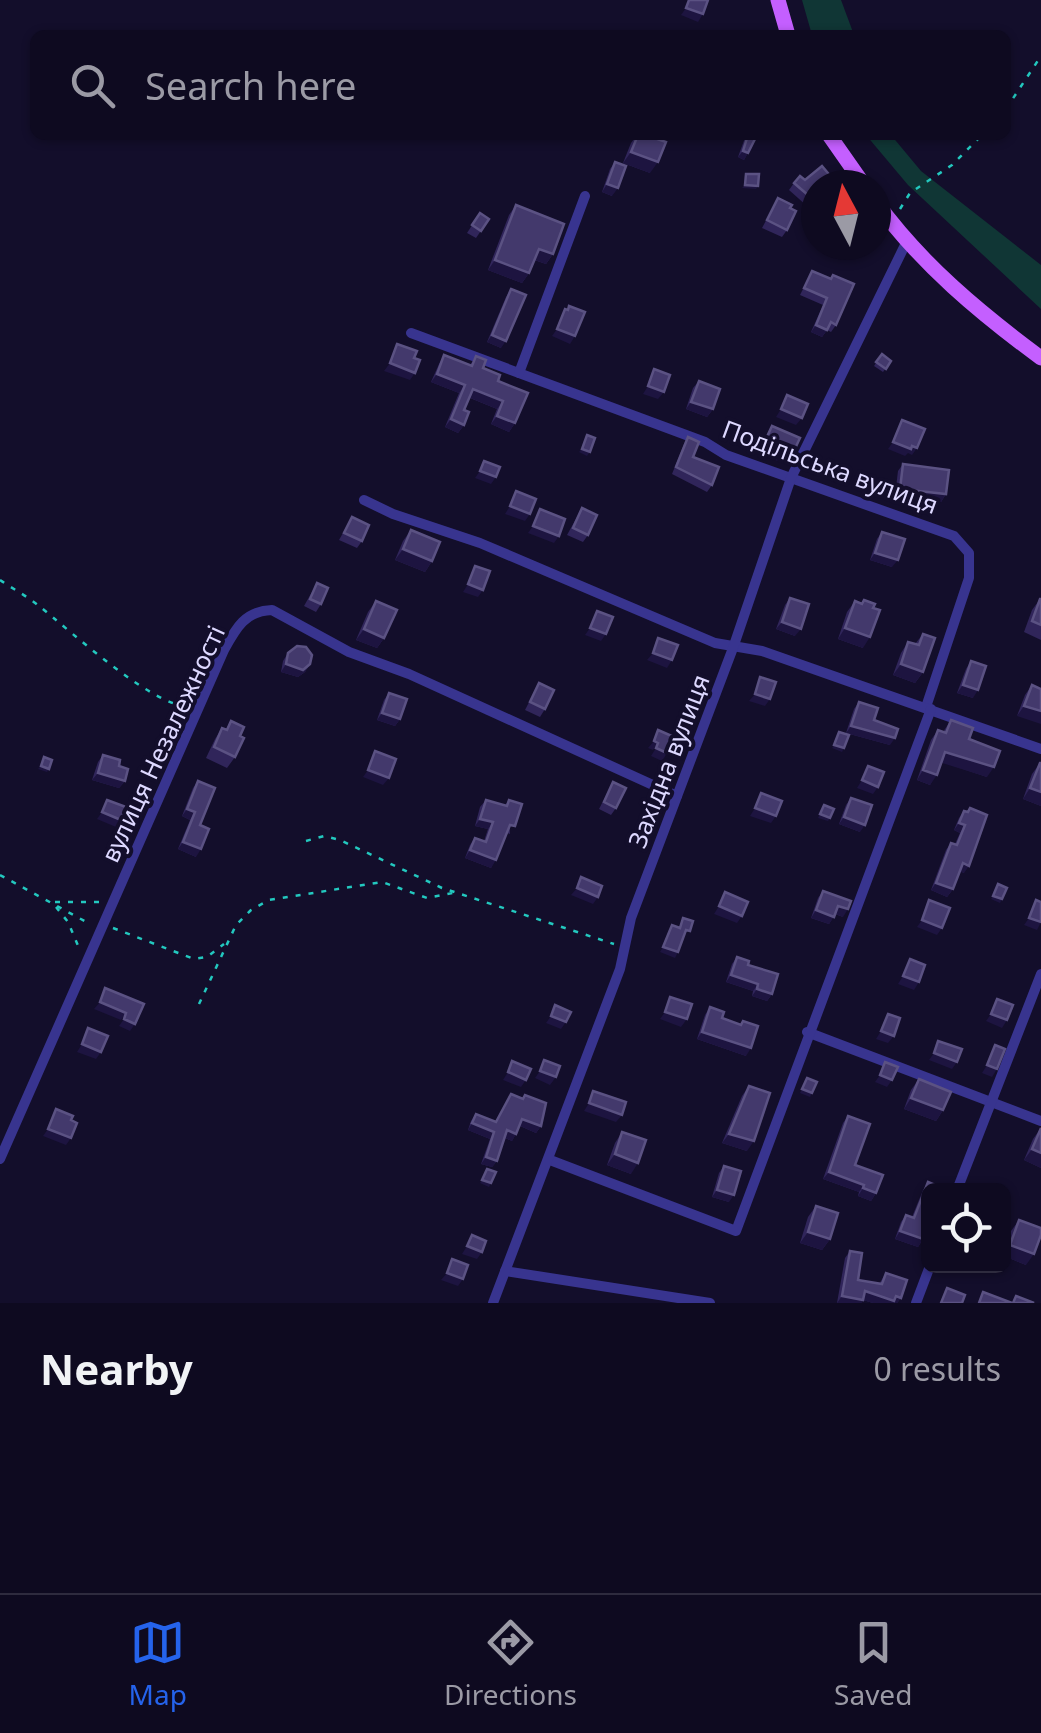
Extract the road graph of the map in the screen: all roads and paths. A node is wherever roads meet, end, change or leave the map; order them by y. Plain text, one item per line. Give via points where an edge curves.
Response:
1 (778, 0) edge
2 (787, 30) edge
3 (1041, 56) edge
4 (1011, 101) edge
5 (832, 140) edge
6 (977, 140) edge
7 (854, 170) edge
8 (585, 196) dead end
9 (900, 210) dead end
10 (891, 222) edge
11 (906, 243) junction
12 (410, 333) dead end
13 (1041, 358) edge
14 (519, 374) junction
15 (791, 478) junction
16 (364, 500) dead end
17 (0, 580) edge
18 (732, 648) junction
19 (200, 704) junction
20 (928, 708) junction
21 (1041, 748) edge
22 (678, 796) junction
23 (306, 841) dead end
24 (0, 875) edge
25 (454, 892) junction
26 (114, 900) junction
27 (52, 902) junction
28 (102, 927) junction
29 (226, 942) junction
30 (625, 947) junction
31 (88, 958) junction
32 (1041, 974) edge
33 (198, 1004) dead end
34 (808, 1032) junction
35 (990, 1101) junction
36 (1041, 1121) edge
37 (0, 1158) edge
38 (550, 1160) junction
39 (960, 1183) edge
40 (505, 1272) junction
41 (927, 1273) edge
42 (493, 1303) edge
43 (710, 1303) edge
44 (916, 1303) edge

1 - 2 main road
3 - 4 path
5 - 7 main road
6 - 9 path via 910,193
8 - 14 street
10 - 11 main road
11 - 13 main road
11 - 15 street, Західна вулиця
12 - 14 street, Подільська вулиця
14 - 15 street, Подільська вулиця
15 - 18 street, Західна вулиця
15 - 20 street, Подільська вулиця via 946,531 969,554 970,578
16 - 18 street
17 - 19 path via 159,696 180,706
18 - 20 street via 762,651
18 - 22 street, Західна вулиця
19 - 22 street, вулиця Незалежності via 240,623 272,610 348,652
19 - 26 street, вулиця Незалежності
20 - 21 street
20 - 34 street
22 - 30 street, Західна вулиця
23 - 25 path via 340,840
24 - 27 path
25 - 29 path via 428,898 382,882 269,900 251,910
25 - 30 path
26 - 27 path
26 - 28 street, вулиця Незалежності
27 - 28 path
27 - 31 path
28 - 29 path via 194,959
28 - 31 street, вулиця Незалежності
29 - 33 path
30 - 38 street, Західна вулиця
31 - 37 street, вулиця Незалежності
32 - 35 street
34 - 35 street
34 - 38 street via 736,1231
35 - 36 street
35 - 39 street
38 - 40 street, Західна вулиця
40 - 42 street, Західна вулиця
40 - 43 street
41 - 44 street

